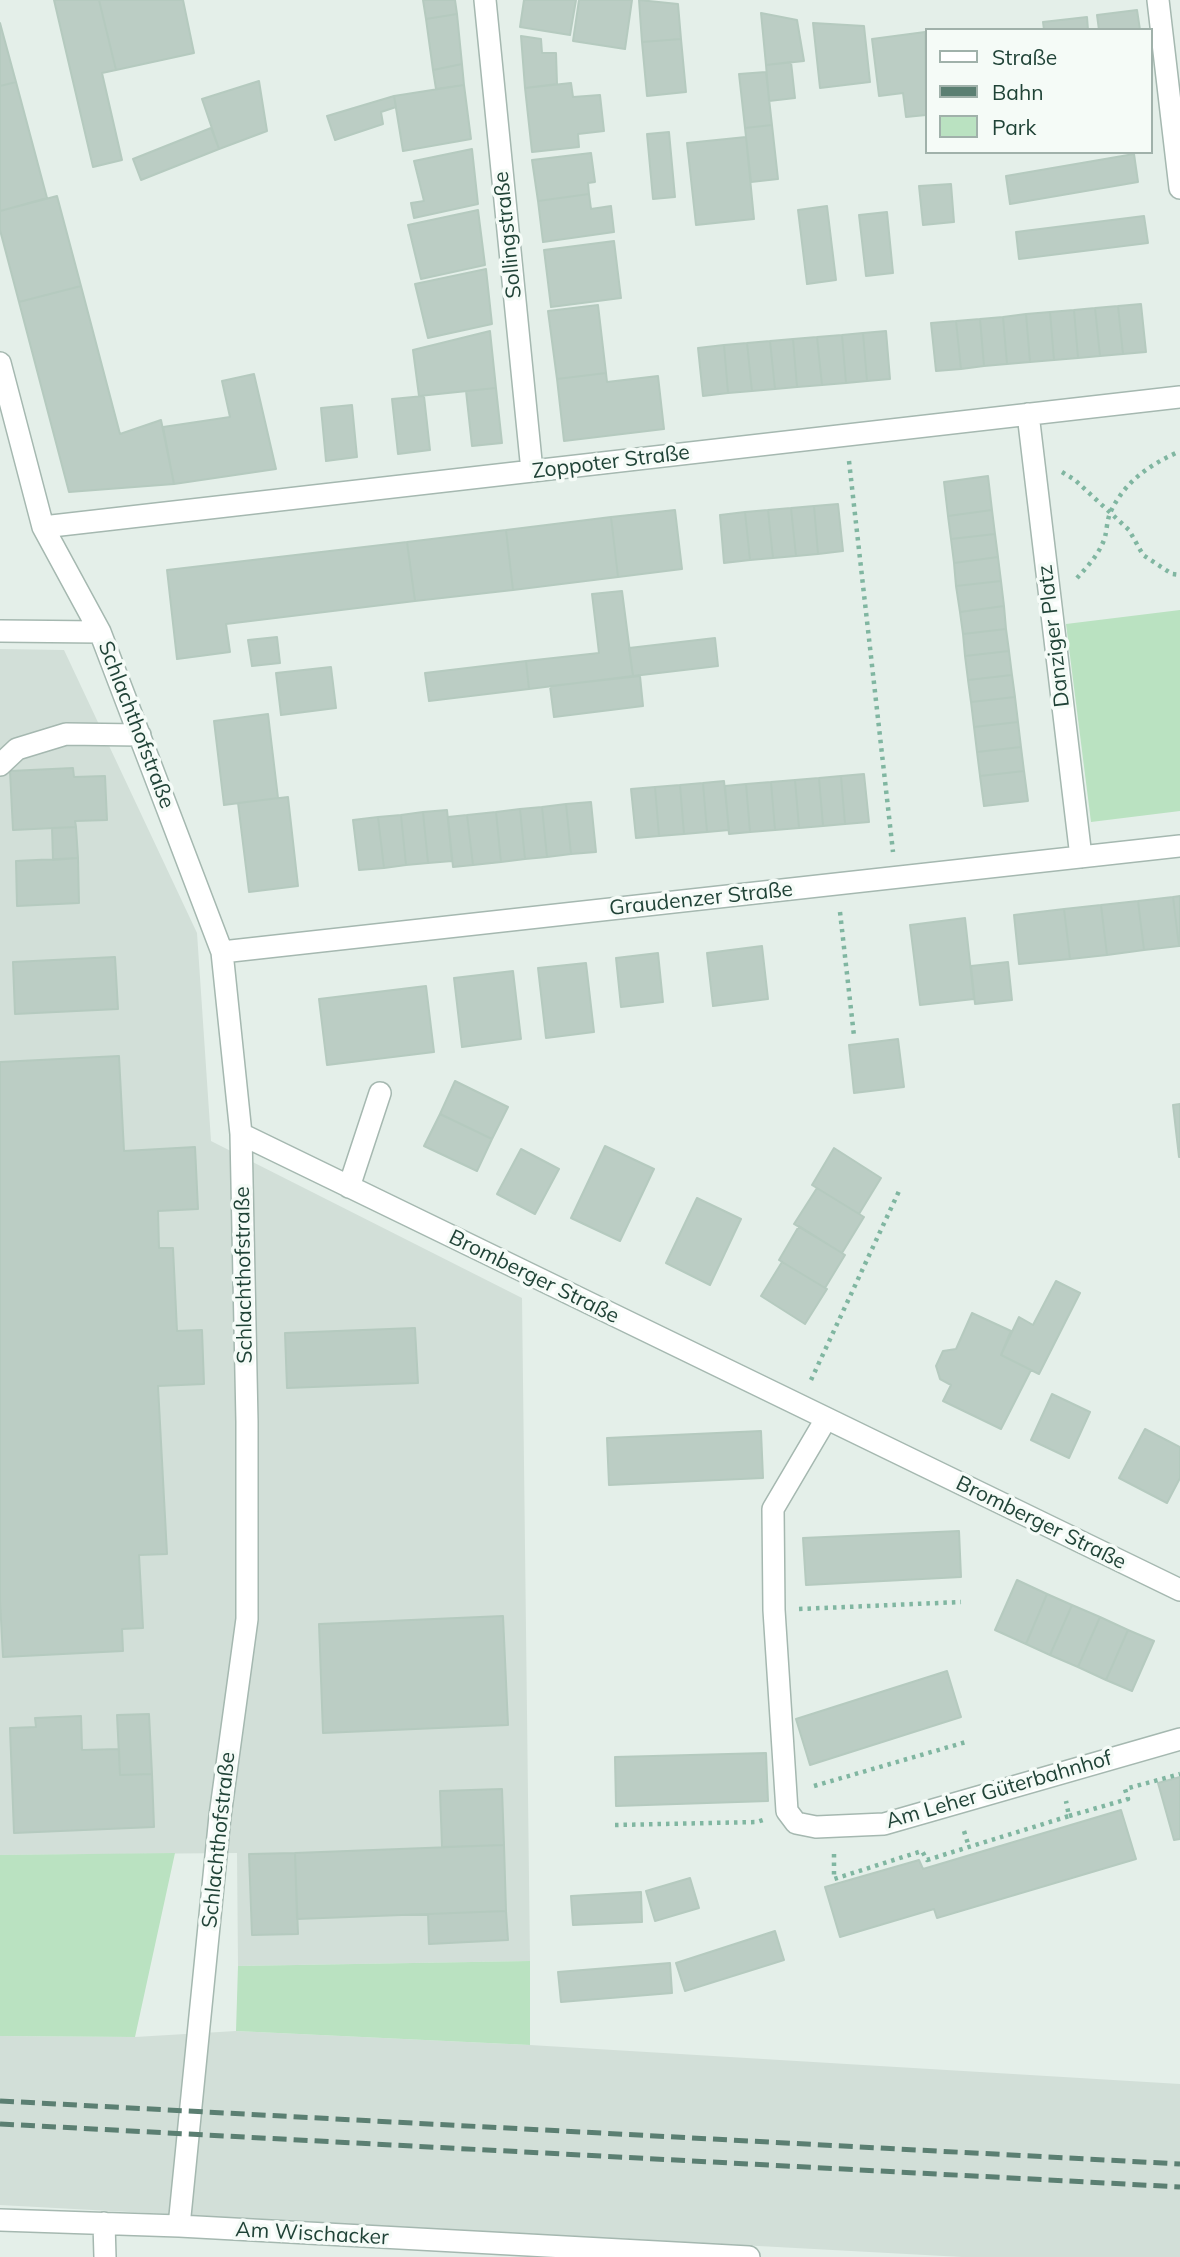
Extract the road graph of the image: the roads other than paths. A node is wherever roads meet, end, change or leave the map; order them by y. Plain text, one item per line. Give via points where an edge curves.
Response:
1 (485, 0) edge
2 (1158, 0) edge
3 (1180, 188) edge
4 (0, 363) edge
5 (1180, 397) edge
6 (1028, 414) junction
7 (532, 471) junction
8 (43, 527) junction
9 (0, 631) edge
10 (100, 632) junction
11 (140, 735) junction
12 (0, 765) edge
13 (1180, 846) edge
14 (1081, 857) junction
15 (222, 952) junction
16 (380, 1093) dead end
17 (241, 1134) junction
18 (349, 1187) junction
19 (827, 1419) junction
20 (1180, 1590) edge
21 (1180, 1739) edge
22 (0, 2220) edge
23 (104, 2223) junction
24 (179, 2227) junction
25 (105, 2257) edge
26 (749, 2257) edge

1 - 7 street, Sollingstraße
2 - 3 street
4 - 8 street, Schlachthofstraße
5 - 6 street, Zoppoter Straße
6 - 7 street, Zoppoter Straße
6 - 14 street, Danziger Platz
7 - 8 street, Zoppoter Straße
8 - 10 street, Schlachthofstraße
9 - 10 street
10 - 11 street, Schlachthofstraße
11 - 12 street via 66,734 17,749
11 - 15 street, Schlachthofstraße
13 - 14 street, Graudenzer Straße
14 - 15 street, Graudenzer Straße
15 - 17 street, Schlachthofstraße
16 - 18 street
17 - 18 street, Bromberger Straße
17 - 24 street, Schlachthofstraße via 247,1619 220,1816
18 - 19 street, Bromberger Straße
19 - 20 street, Bromberger Straße
19 - 21 street, Am Leher Güterbahnhof via 772,1509 787,1803 796,1823 816,1827 884,1824
22 - 23 street, Am Wischacker
23 - 24 street, Am Wischacker
23 - 25 street
24 - 26 street, Am Wischacker

